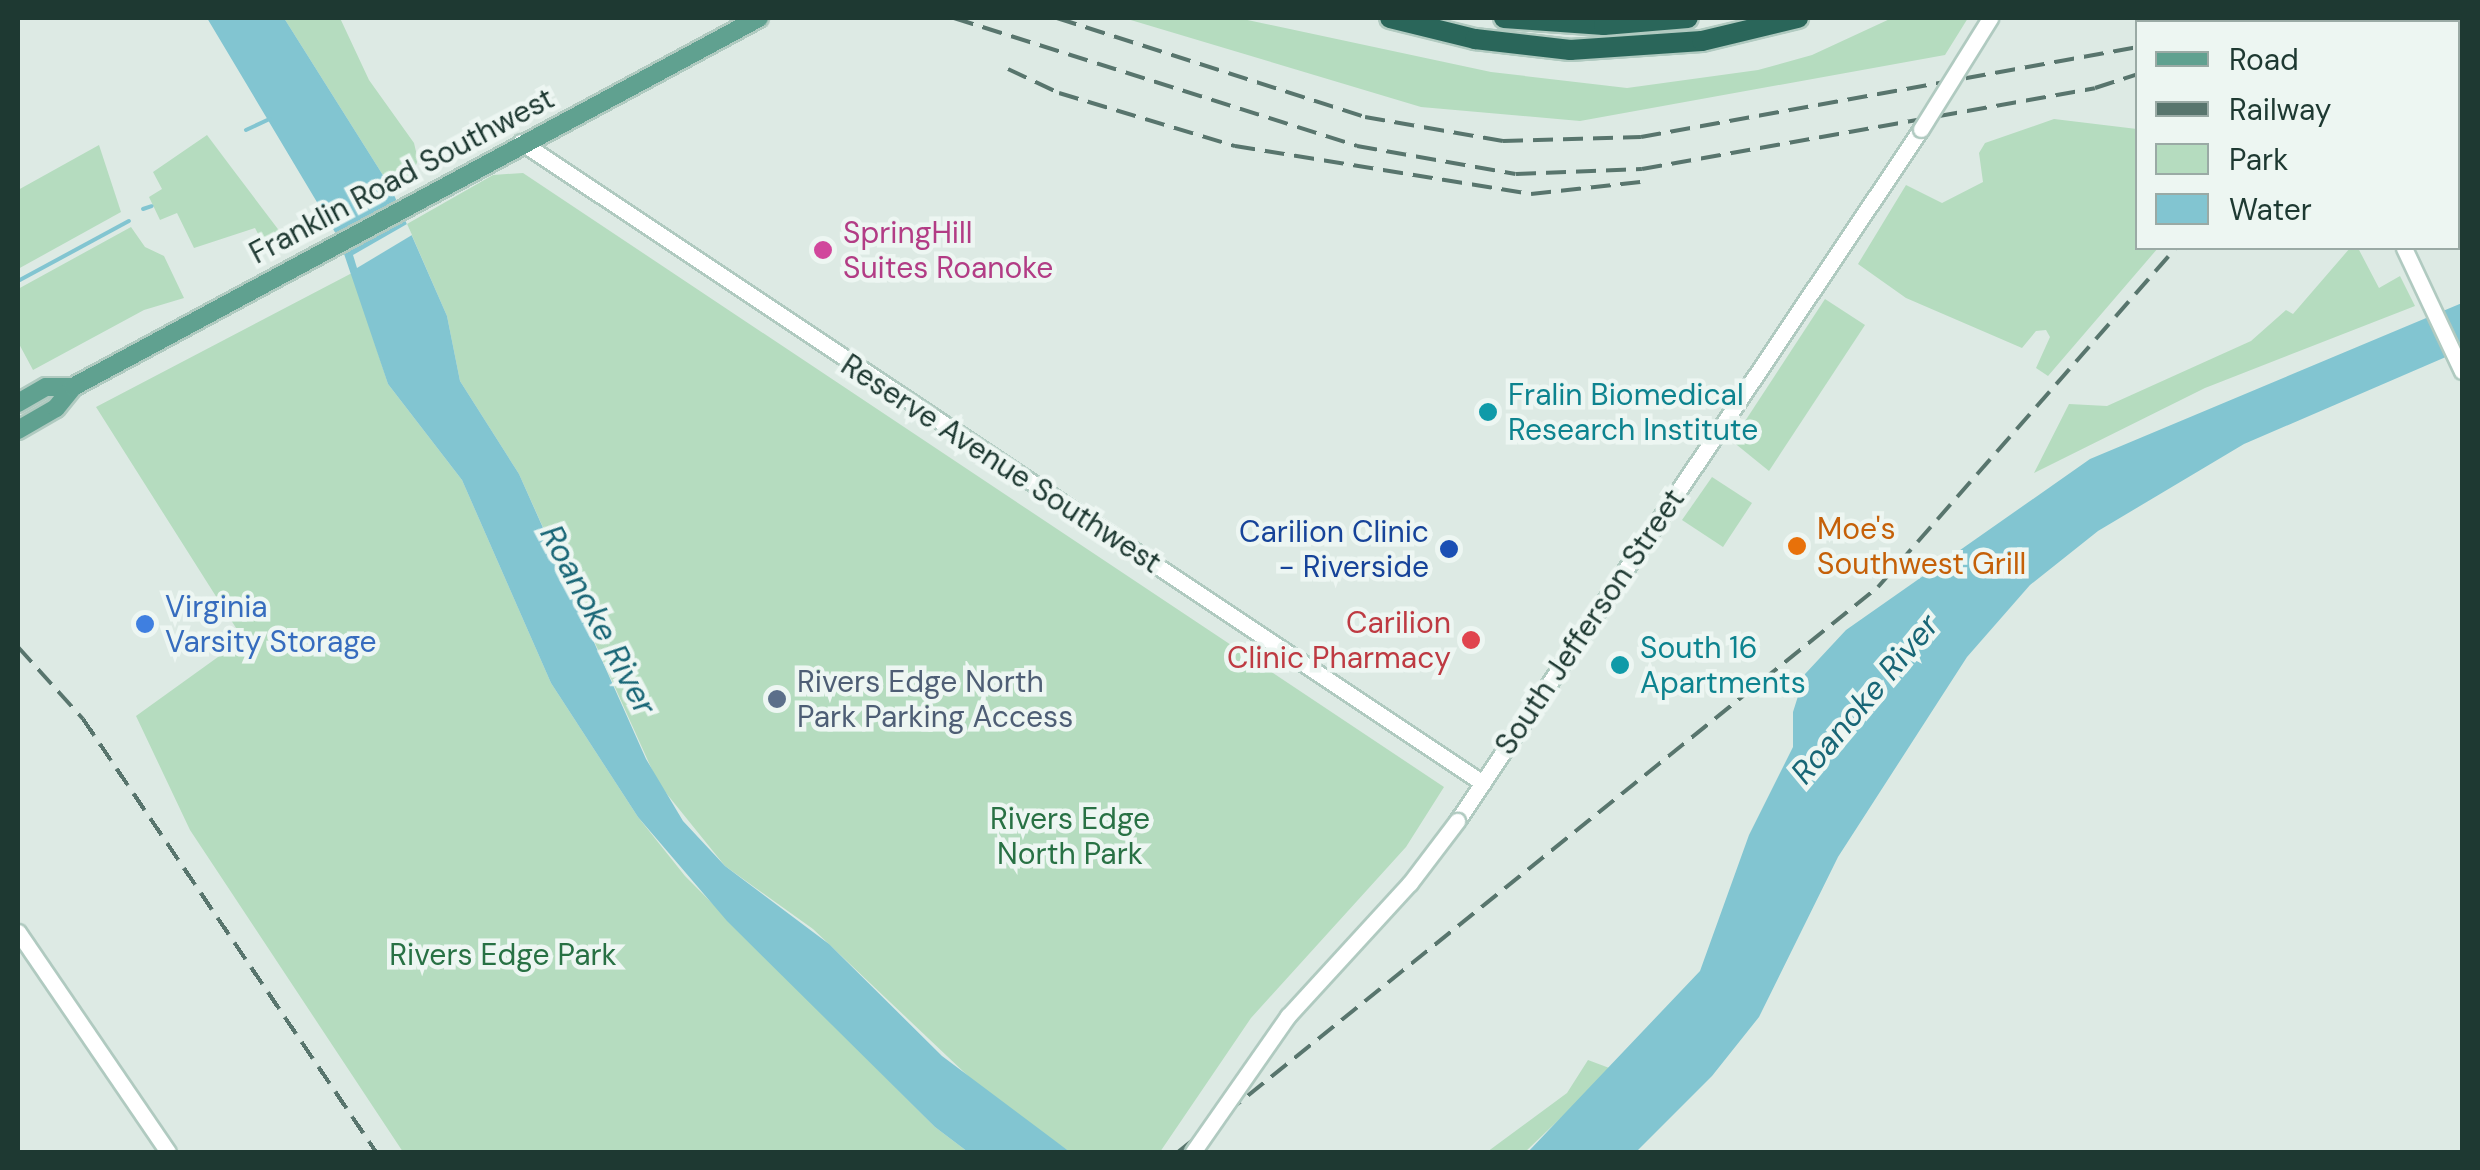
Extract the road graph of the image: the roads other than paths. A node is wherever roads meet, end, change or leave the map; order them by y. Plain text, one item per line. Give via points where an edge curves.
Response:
1 (759, 18) edge
2 (1390, 18) edge
3 (1504, 18) edge
4 (1688, 18) edge
5 (1798, 18) edge
6 (1990, 18) edge
7 (521, 142) junction
8 (2405, 250) edge
9 (2462, 371) edge
10 (73, 387) junction
11 (21, 401) edge
12 (18, 430) edge
13 (1483, 783) junction
14 (18, 932) edge
15 (168, 1152) edge
16 (1193, 1152) edge

1 - 7 main road, Franklin Road Southwest
2 - 5 highway via 1475,39 1570,50 1702,41
3 - 4 highway via 1604,24
6 - 13 main road, South Jefferson Street, bridge
7 - 10 main road, Franklin Road Southwest
7 - 13 main road, Reserve Avenue Southwest
8 - 9 main road
10 - 11 main road, Franklin Road Southwest via 46,387
10 - 12 main road, Franklin Road Southwest via 56,408
13 - 16 main road, South Jefferson Street, bridge via 1399,896 1288,1016
14 - 15 main road

